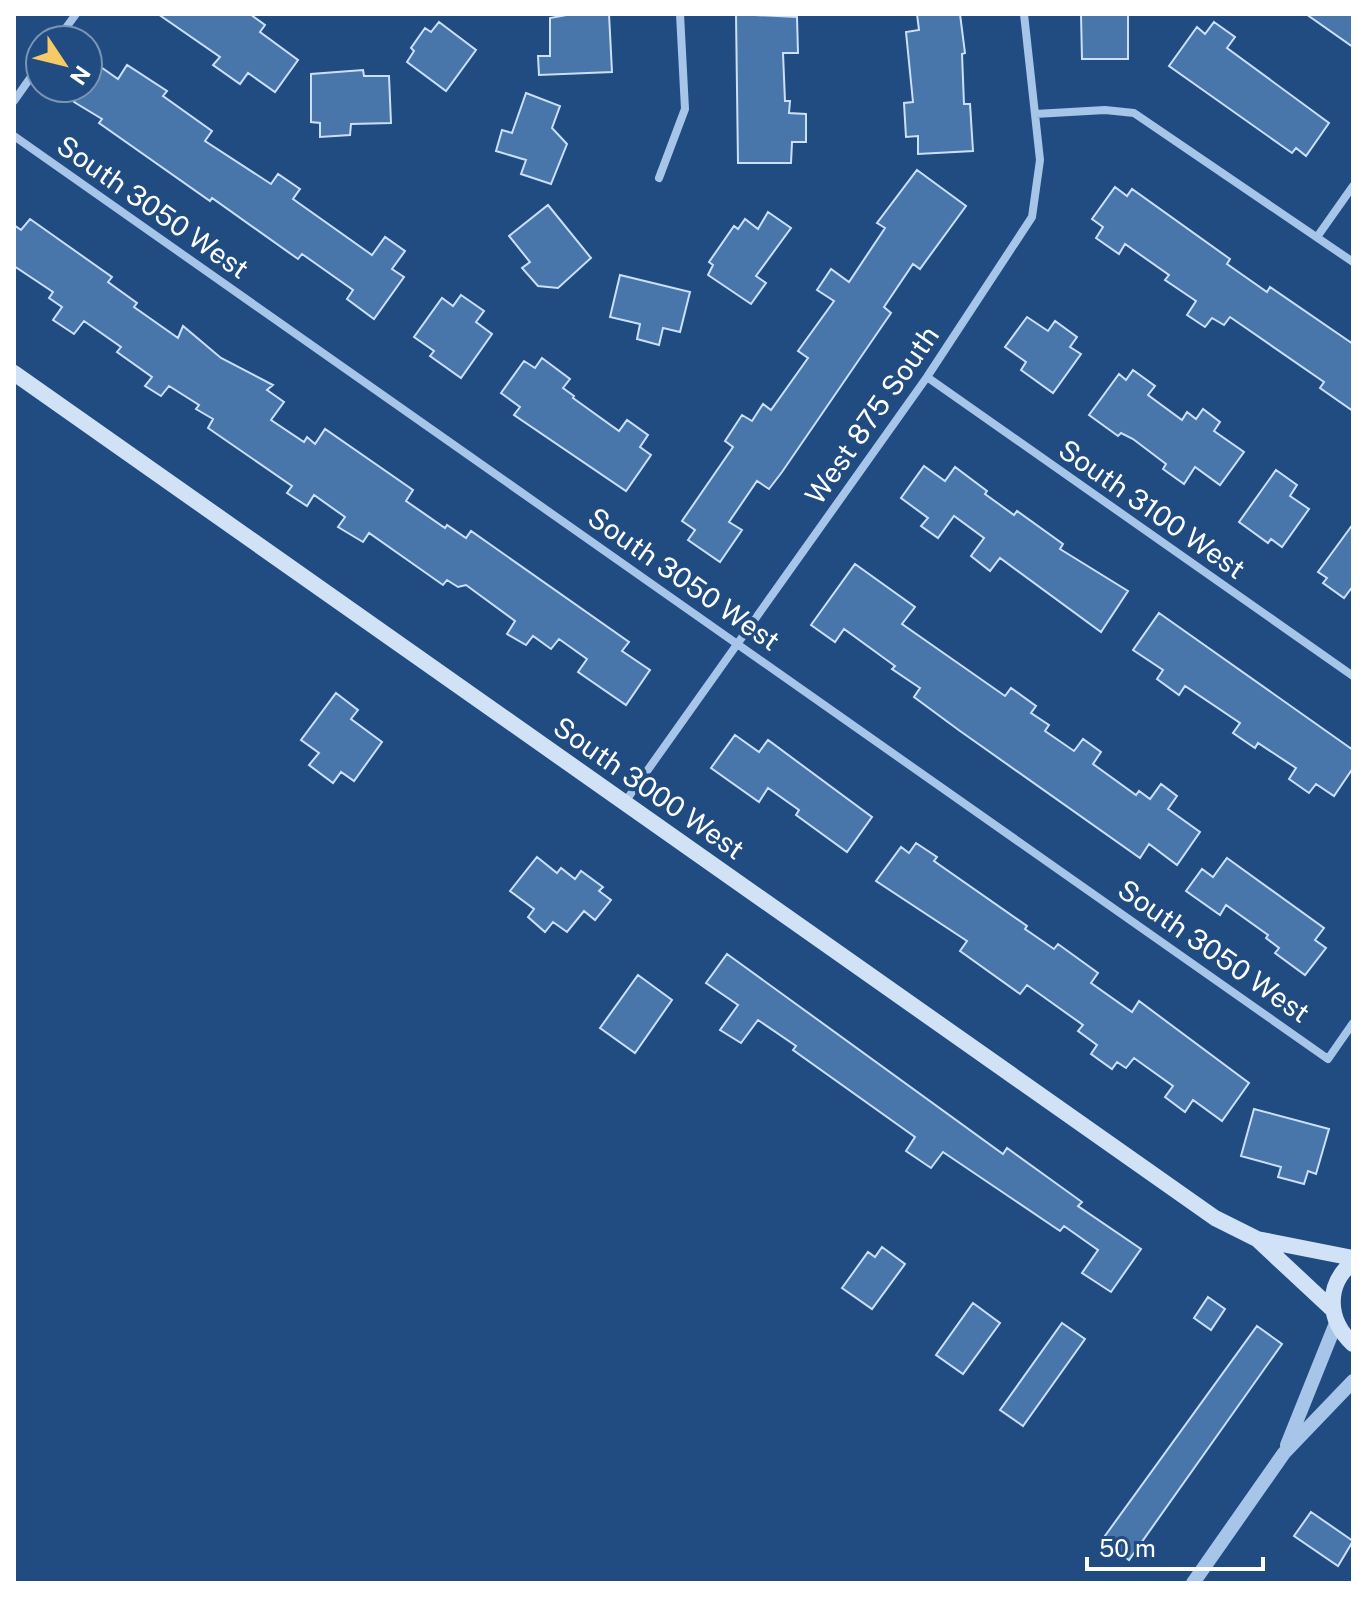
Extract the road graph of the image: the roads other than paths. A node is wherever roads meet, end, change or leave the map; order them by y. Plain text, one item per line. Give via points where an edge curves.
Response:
1 (680, 14) edge
2 (1024, 14) edge
3 (1035, 114) junction
4 (14, 136) edge
5 (659, 178) dead end
6 (1353, 186) edge
7 (1317, 237) junction
8 (1353, 262) edge
9 (14, 373) edge
10 (927, 377) junction
11 (738, 643) junction
12 (1353, 676) edge
13 (625, 803) junction
14 (1353, 1023) edge
15 (1257, 1239) junction
16 (1353, 1260) edge
17 (1334, 1316) junction
18 (1353, 1344) edge
19 (1353, 1381) edge
20 (1284, 1453) junction
21 (1193, 1583) edge

1 - 5 street via 685,109
2 - 3 street, West 875 South
3 - 7 street via 1134,113
3 - 10 street, West 875 South via 1040,160 1032,217
4 - 11 street, South 3050 West
6 - 7 street
7 - 8 street
9 - 13 main road, South 3000 West
10 - 11 street, West 875 South
10 - 12 street, South 3100 West
11 - 13 street, West 875 South
11 - 14 street, South 3050 West via 1328,1059
13 - 15 main road, South 3000 West via 1190,1200
15 - 16 main road, South 3000 West
15 - 17 main road, South 3000 West
16 - 17 main road via 1337,1280
17 - 18 main road, South 3000 West
17 - 20 street
19 - 20 street
20 - 21 street

